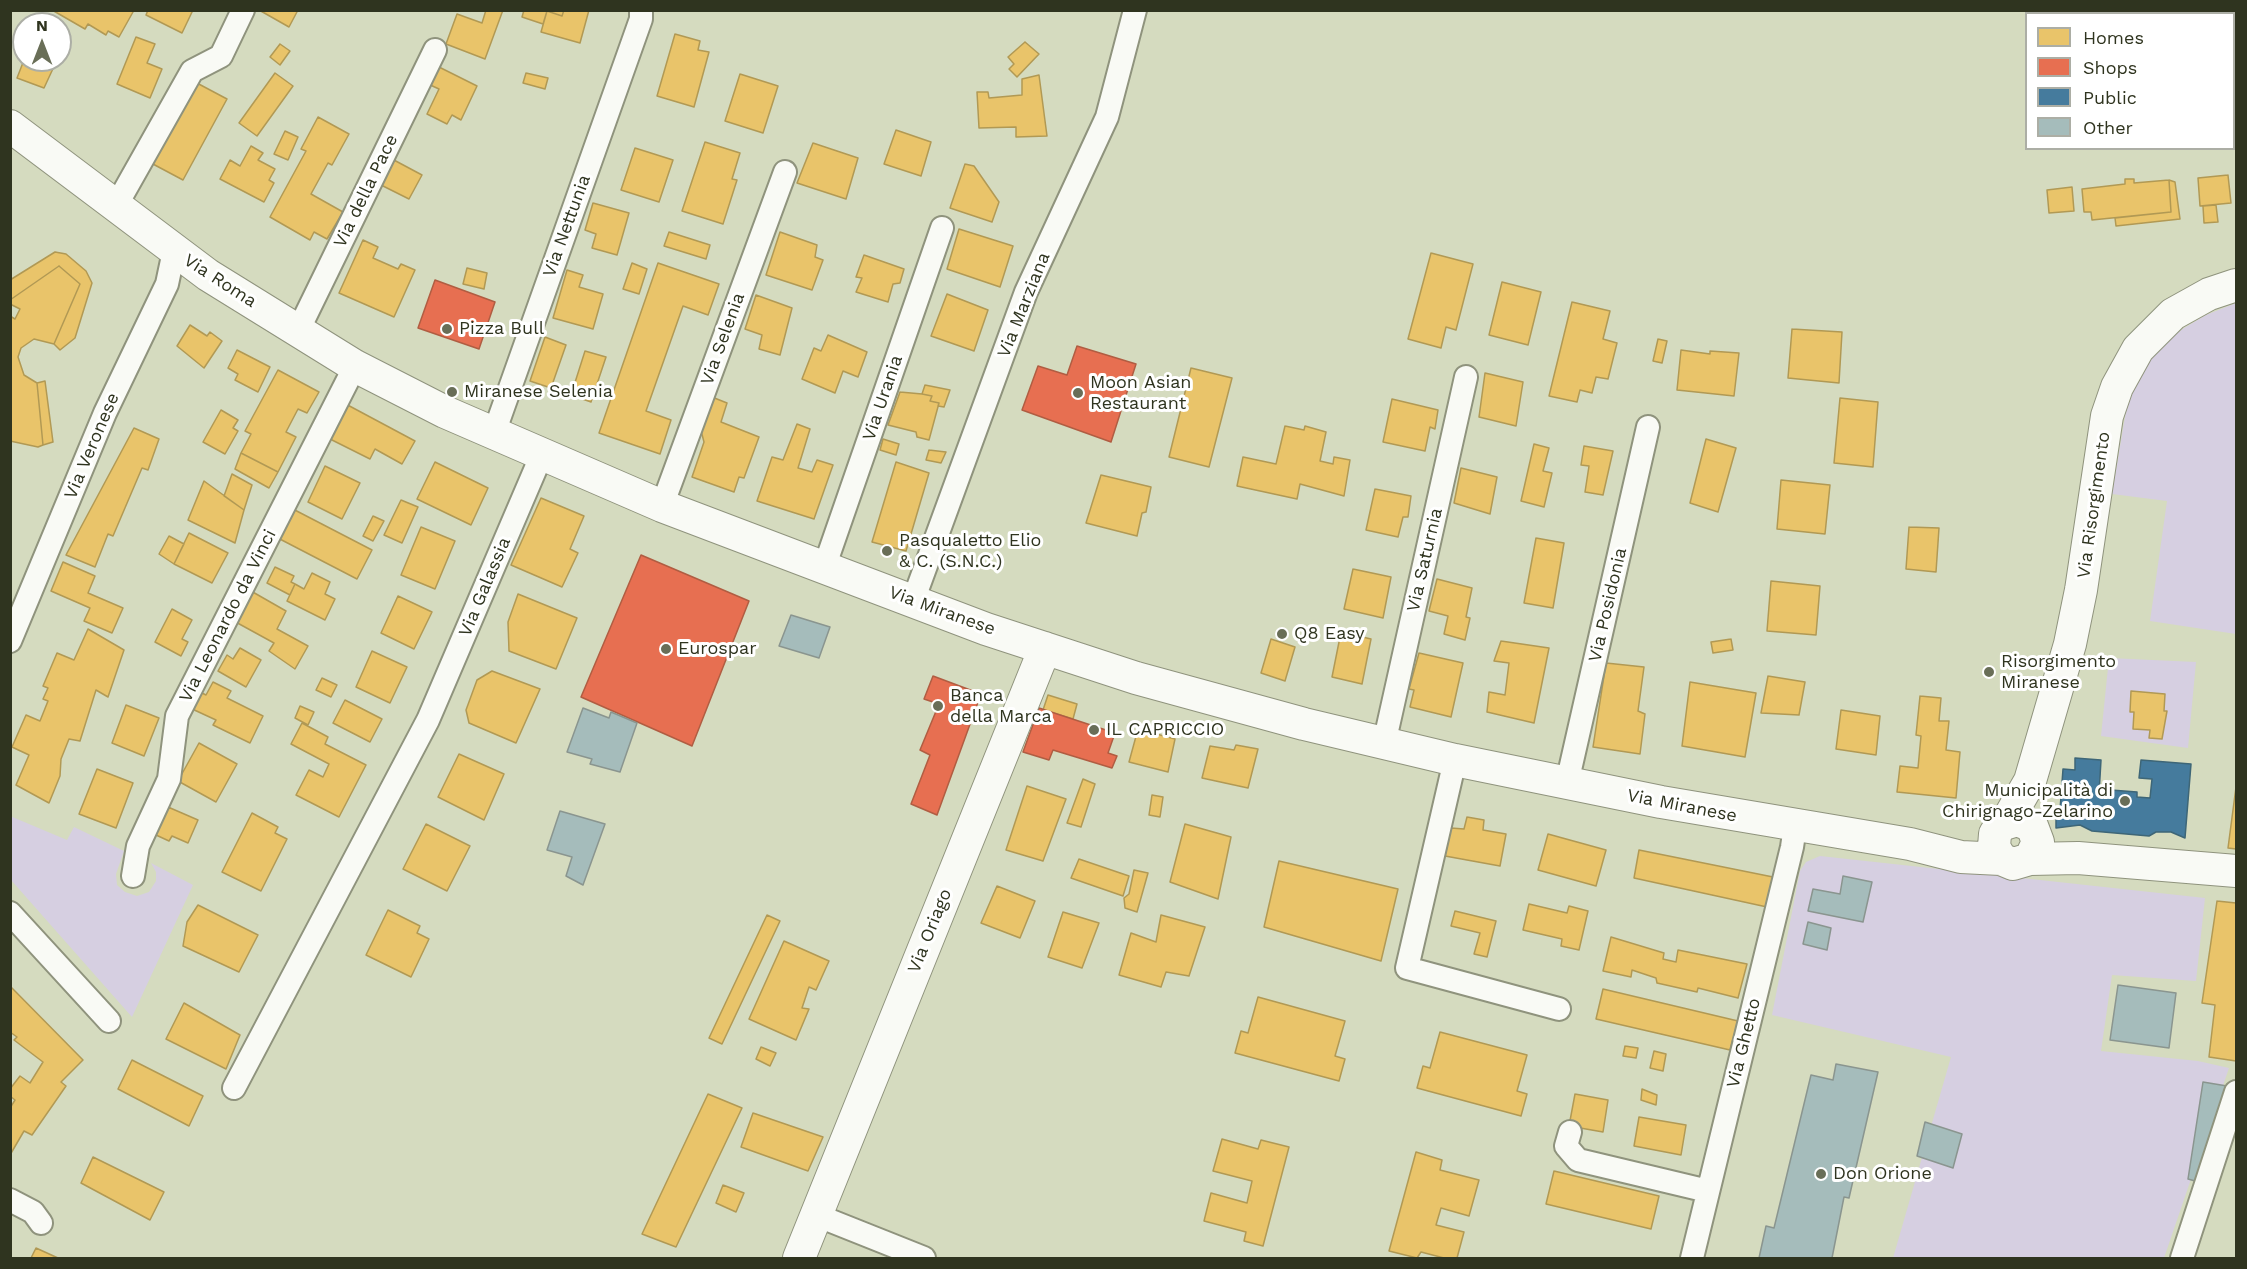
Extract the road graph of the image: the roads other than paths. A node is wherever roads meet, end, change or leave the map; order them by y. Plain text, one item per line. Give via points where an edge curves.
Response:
1 (243, 10) edge
2 (1135, 10) edge
3 (641, 15) edge
4 (435, 50) dead end
5 (10, 126) edge
6 (785, 172) dead end
7 (117, 204) junction
8 (942, 228) dead end
9 (174, 251) junction
10 (2236, 285) edge
11 (298, 331) junction
12 (355, 366) junction
13 (1466, 377) dead end
14 (445, 412) joint
15 (1648, 427) dead end
16 (494, 433) junction
17 (542, 454) junction
18 (662, 506) junction
19 (824, 568) junction
20 (913, 601) junction
21 (10, 641) edge
22 (1045, 648) junction
23 (1384, 744) junction
24 (1455, 760) junction
25 (1567, 783) junction
26 (1794, 827) junction
27 (2017, 840) junction
28 (2236, 871) edge
29 (133, 876) dead end
30 (10, 913) edge
31 (1559, 1009) dead end
32 (110, 1021) dead end
33 (234, 1088) dead end
34 (2236, 1092) edge
35 (1570, 1132) dead end
36 (1708, 1191) junction
37 (10, 1200) edge
38 (816, 1215) junction
39 (41, 1223) dead end
40 (799, 1258) edge
41 (924, 1258) edge
42 (1692, 1258) edge
43 (2182, 1258) edge

1 - 7 street via 221,56 192,71
2 - 20 street, Via Marziana via 1107,117 1026,292
3 - 16 street, Via Nettunia
4 - 11 street, Via della Pace
5 - 7 street, Via Roma
6 - 18 street, Via Selenia
7 - 9 street, Via Roma
8 - 19 street, Via Urania
9 - 11 street, Via Roma
9 - 21 street, Via Veronese via 167,284 105,413
10 - 27 street, Via Risorgimento via 2208,294 2173,314 2139,349 2116,387 2107,416 2074,627 2030,781 2029,808
11 - 12 street, Via Roma
12 - 14 street, Via Roma
12 - 29 street, Via Leonardo da Vinci via 177,716 169,779 138,846
13 - 23 street, Via Saturnia
14 - 16 street, Via Miranese
15 - 25 street, Via Posidonia
16 - 17 street, Via Miranese
17 - 18 street, Via Miranese
17 - 33 street, Via Galassia via 428,720
18 - 19 street, Via Miranese
19 - 20 street, Via Miranese
20 - 22 street, Via Miranese
22 - 23 street, Via Miranese via 1136,678
22 - 38 street, Via Oriago
23 - 24 street, Via Miranese
24 - 25 street, Via Miranese
24 - 31 street via 1407,968
25 - 26 street, Via Miranese
26 - 27 street, Via Miranese via 1910,844 1961,857
26 - 36 street, Via Ghetto
27 - 28 street, Via Miranese via 2078,858
30 - 32 street
34 - 43 street
35 - 36 street via 1566,1146 1578,1160
36 - 42 street, Via Ghetto
37 - 39 street via 33,1212
38 - 40 street, Via Oriago
38 - 41 street

